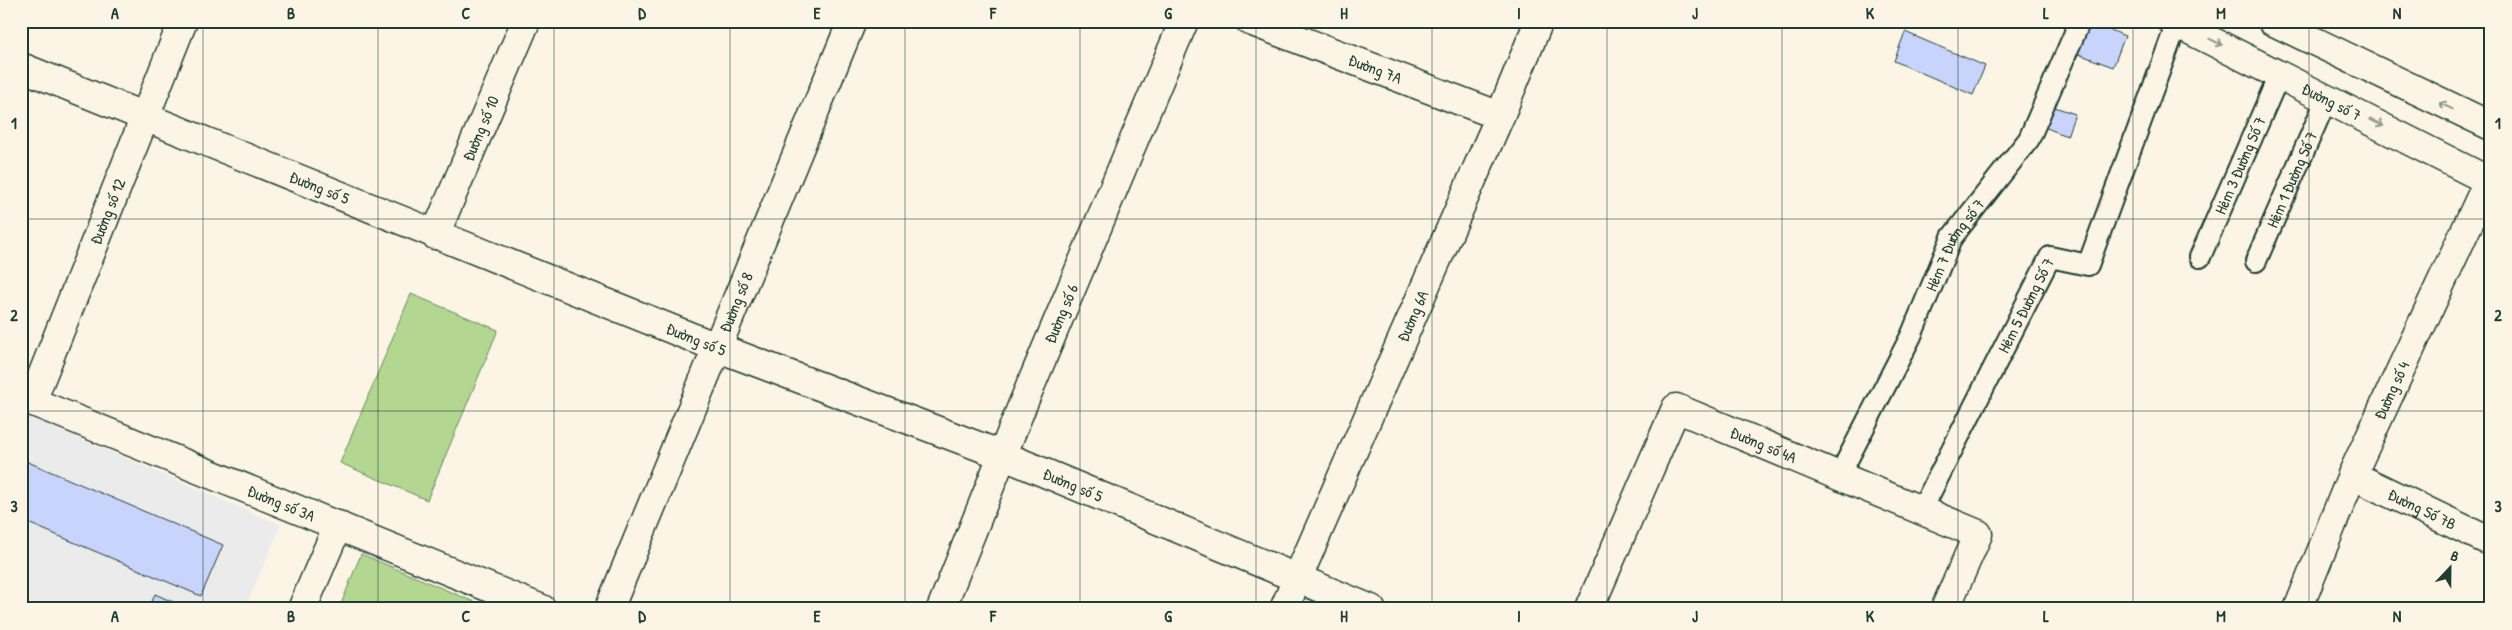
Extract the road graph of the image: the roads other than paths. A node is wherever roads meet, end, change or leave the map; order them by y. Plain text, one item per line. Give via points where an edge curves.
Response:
1 (184, 21) edge
2 (526, 21) edge
3 (852, 21) edge
4 (1184, 21) edge
5 (1250, 21) edge
6 (1539, 21) edge
7 (2080, 21) edge
8 (2272, 21) edge
9 (2174, 22) edge
10 (21, 67) edge
11 (2280, 73) junction
12 (2327, 98) junction
13 (1500, 116) junction
14 (145, 118) junction
15 (2491, 126) edge
16 (2490, 179) edge
17 (436, 235) junction
18 (2200, 257) dead end
19 (2256, 261) dead end
20 (716, 347) junction
21 (27, 399) edge
22 (1002, 455) junction
23 (2352, 475) junction
24 (1839, 476) junction
25 (1921, 511) junction
26 (338, 525) junction
27 (2491, 542) edge
28 (1297, 577) junction
29 (302, 609) edge
30 (542, 609) edge
31 (609, 609) edge
32 (941, 609) edge
33 (1284, 609) edge
34 (1371, 609) edge
35 (1589, 609) edge
36 (1945, 609) edge
37 (2298, 609) edge

1 - 14 street, Đường số 12
2 - 17 street, Đường số 10
3 - 20 street, Đường số 8
4 - 22 street, Đường số 6
5 - 13 street, Đường 7A
6 - 13 street, Đường 6A
7 - 24 lane, Hẻm 7 Đường số 7 via 2029,139 1952,237 1911,336
15 -> 8 street
9 -> 11 street, Đường số 7
9 - 25 lane, Hẻm 5 Đường Số 7 via 2088,265 2050,257
10 - 14 street, Đường số 5
11 - 12 street, Đường số 7
11 - 18 lane, Hẻm 3 Đường Số 7
12 -> 16 street, Đường số 7
12 - 19 lane, Hẻm 1 Đường Số 7
13 - 28 street, Đường 6A
14 - 17 street, Đường số 5
14 - 21 street, Đường số 12
16 - 23 street, Đường số 4
17 - 20 street, Đường số 5
20 - 22 street, Đường số 5
20 - 31 street, Đường số 8
21 - 26 street, Đường số 3A
22 - 28 street, Đường số 5
22 - 32 street, Đường số 6
23 - 27 street, Đường Số 7B
23 - 37 street, Đường số 4
24 - 25 street, Đường số 4A
24 - 35 street, Đường số 4A via 1676,408
25 - 36 street, Đường số 4A via 1978,534
26 - 29 street
26 - 30 street, Đường số 3A
28 - 33 street, Đường 6A
28 - 34 street, Đường số 5

